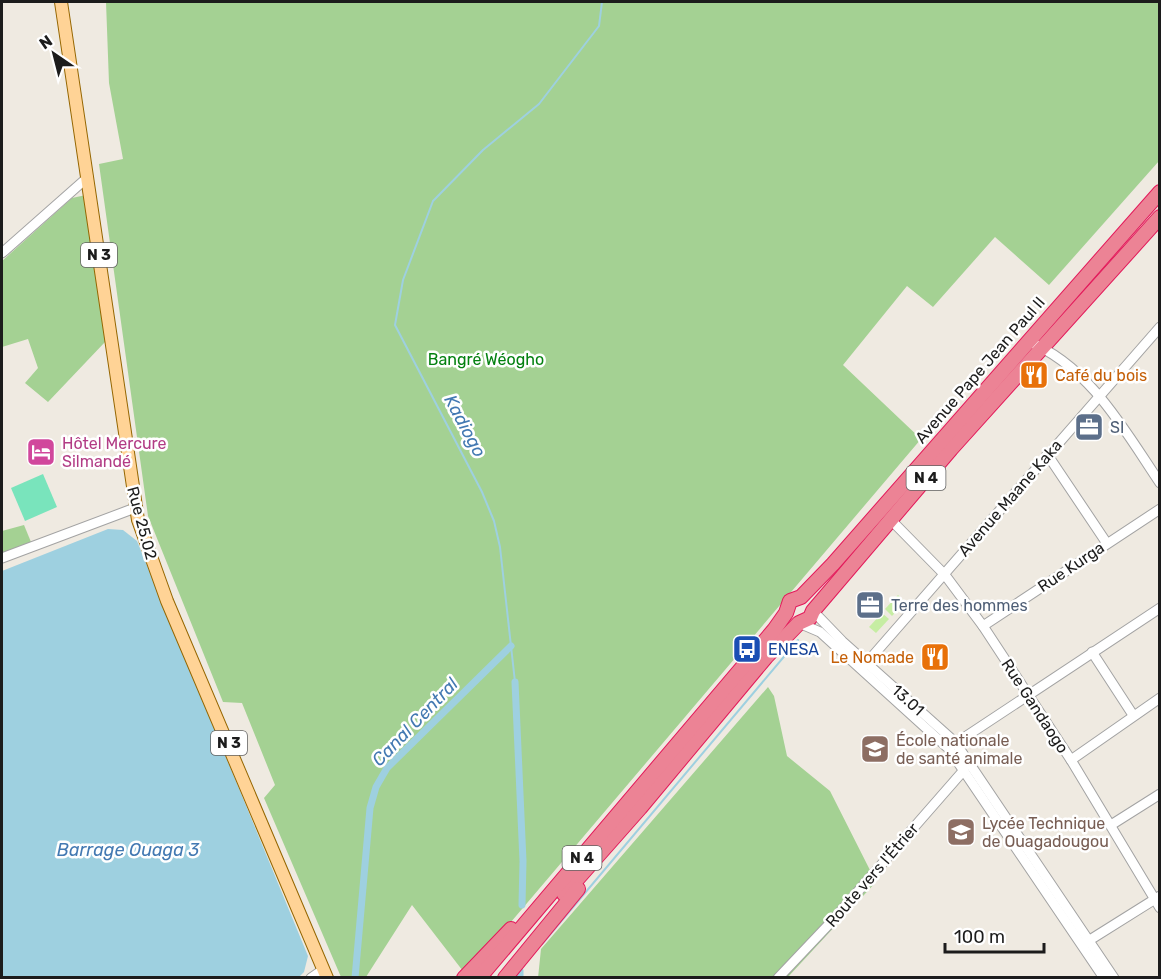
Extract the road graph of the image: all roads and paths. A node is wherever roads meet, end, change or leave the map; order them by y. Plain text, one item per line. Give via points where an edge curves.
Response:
1 (61, 2) edge
2 (88, 177) junction
3 (1160, 192) edge
4 (1160, 217) edge
5 (2, 253) edge
6 (1160, 327) edge
7 (1027, 341) junction
8 (1043, 348) junction
9 (1100, 395) junction
10 (1047, 454) junction
11 (1160, 483) edge
12 (135, 508) junction
13 (1160, 509) edge
14 (890, 519) junction
15 (1107, 542) junction
16 (2, 558) edge
17 (945, 574) junction
18 (801, 597) junction
19 (1160, 608) edge
20 (813, 611) junction
21 (786, 613) junction
22 (799, 623) junction
23 (983, 626) junction
24 (1092, 652) junction
25 (864, 666) junction
26 (1027, 695) junction
27 (1160, 698) edge
28 (1133, 715) junction
29 (952, 746) junction
30 (1071, 760) junction
31 (964, 771) junction
32 (1160, 794) edge
33 (636, 802) junction
34 (1111, 825) junction
35 (1158, 901) edge
36 (1085, 942) junction
37 (326, 973) edge
38 (310, 978) edge
39 (464, 978) edge
40 (479, 978) edge
41 (489, 978) edge
42 (505, 978) edge
43 (778, 978) edge
44 (1104, 978) edge
45 (1114, 978) edge

1 - 2 main road, Rue 25.02 / N 3
2 - 5 street
2 - 12 main road, Rue 25.02 / N 3
3 - 7 highway, Avenue Pape Jean Paul II / N 4
4 - 8 highway, Avenue Pape Jean Paul II / N 4
6 - 9 street, Avenue Maane Kaka
7 - 8 street
7 - 18 highway, Avenue Pape Jean Paul II / N 4
8 - 9 street
8 - 14 highway, Avenue Pape Jean Paul II / N 4
9 - 10 street, Avenue Maane Kaka
9 - 11 street
10 - 15 street
10 - 17 street, Avenue Maane Kaka
12 - 16 street
12 - 37 main road, Rue 25.02 / N 3 via 167,601
13 - 15 street, Rue Kurga
14 - 17 street, Rue Gandaogo
14 - 20 highway, Avenue Pape Jean Paul II / N 4
15 - 23 street, Rue Kurga
17 - 23 street, Rue Gandaogo
17 - 25 street, Avenue Maane Kaka
18 - 20 highway via 810,601
18 - 21 highway, Avenue Pape Jean Paul II / N 4 via 790,601
19 - 24 street
20 - 22 highway, Avenue Pape Jean Paul II / N 4 via 807,621
20 - 25 street, 13.01
21 - 22 highway
21 - 33 highway, Avenue Pape Jean Paul II / N 4
22 - 25 street, 13.01 via 820,632
22 - 33 highway, Avenue Pape Jean Paul II / N 4
23 - 26 street, Rue Gandaogo
24 - 26 street
24 - 28 street
25 - 29 street, 13.01
26 - 29 street
26 - 30 street, Rue Gandaogo
27 - 28 street
28 - 30 street
29 - 31 street, 13.01
29 - 36 street, 13.01
30 - 34 street, Rue Gandaogo
31 - 36 street, 13.01
31 - 43 street, Route vers l'Étrier
32 - 34 street
33 - 39 highway
33 - 40 highway, N 4
33 - 41 highway, N 4
33 - 42 highway via 595,868
34 - 35 street, Rue Gandaogo
35 - 36 street
36 - 44 street, 13.01
36 - 45 street, 13.01
37 - 38 street

